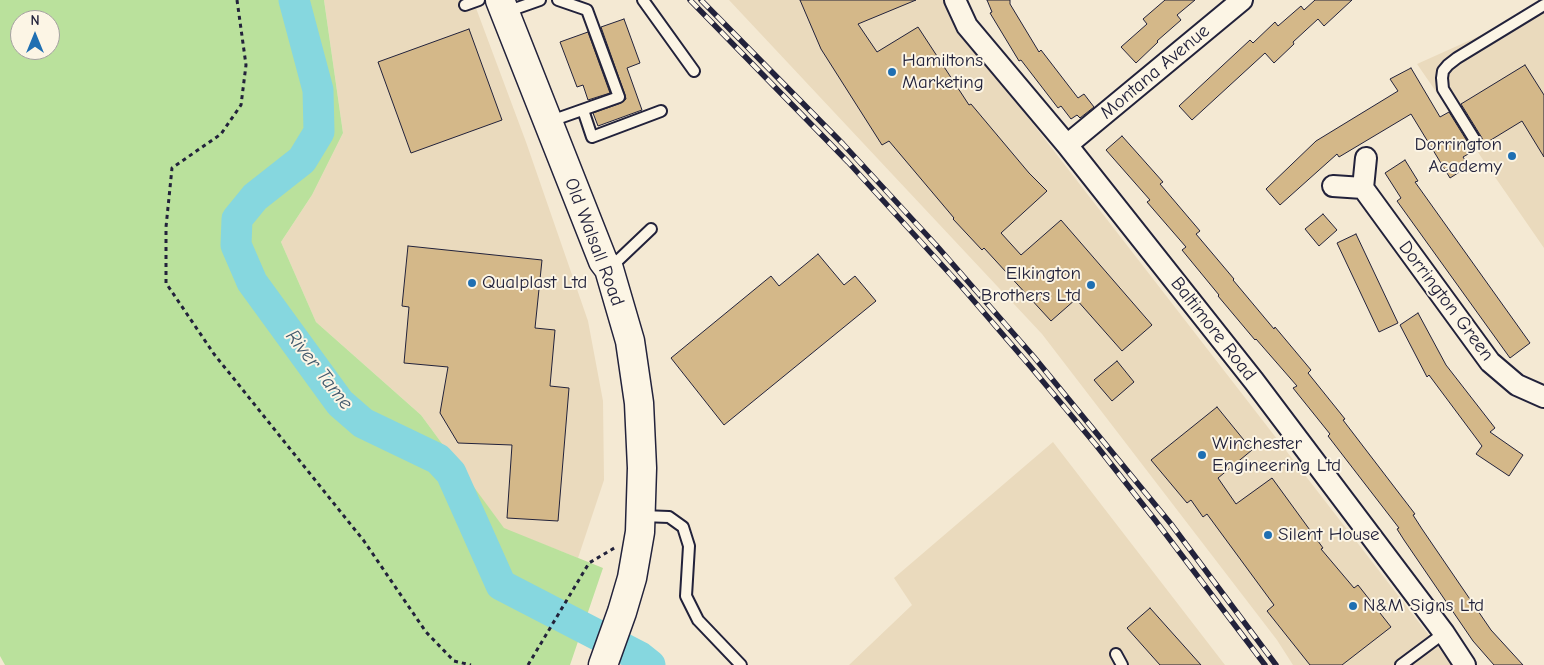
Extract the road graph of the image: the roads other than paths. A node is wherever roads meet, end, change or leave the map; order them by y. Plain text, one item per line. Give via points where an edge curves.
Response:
1 (479, 0) edge
2 (540, 0) edge
3 (558, 0) edge
4 (643, 0) edge
5 (955, 0) edge
6 (1242, 0) edge
7 (465, 5) dead end
8 (1544, 5) edge
9 (502, 6) edge
10 (694, 71) dead end
11 (583, 110) junction
12 (660, 112) dead end
13 (548, 122) junction
14 (1476, 142) dead end
15 (1067, 145) junction
16 (1366, 158) dead end
17 (1333, 186) dead end
18 (1362, 188) junction
19 (651, 229) dead end
20 (609, 269) junction
21 (1544, 397) edge
22 (641, 516) junction
23 (1444, 632) junction
24 (1116, 654) dead end
25 (605, 660) edge
26 (741, 665) edge
27 (1122, 665) edge
28 (1401, 665) edge
29 (1465, 665) edge

1 - 7 lane
2 - 9 lane
3 - 11 lane via 588,10 619,97
4 - 10 lane
5 - 15 street, Baltimore Road via 967,26
6 - 15 street, Montana Avenue
8 - 14 lane via 1457,58 1443,71 1443,89
9 - 13 main road, Old Walsall Road
11 - 12 lane via 592,137
11 - 13 lane
13 - 20 main road, Old Walsall Road
15 - 23 street, Baltimore Road via 1254,381
16 - 18 street
17 - 18 street
18 - 21 street, Dorrington Green via 1490,362 1517,385
19 - 20 lane
20 - 22 main road, Old Walsall Road via 630,341 639,403
22 - 25 main road, Old Walsall Road via 632,578
22 - 26 lane via 669,517 683,527 689,546 686,596 698,620
23 - 28 lane
23 - 29 street, Baltimore Road
24 - 27 lane

